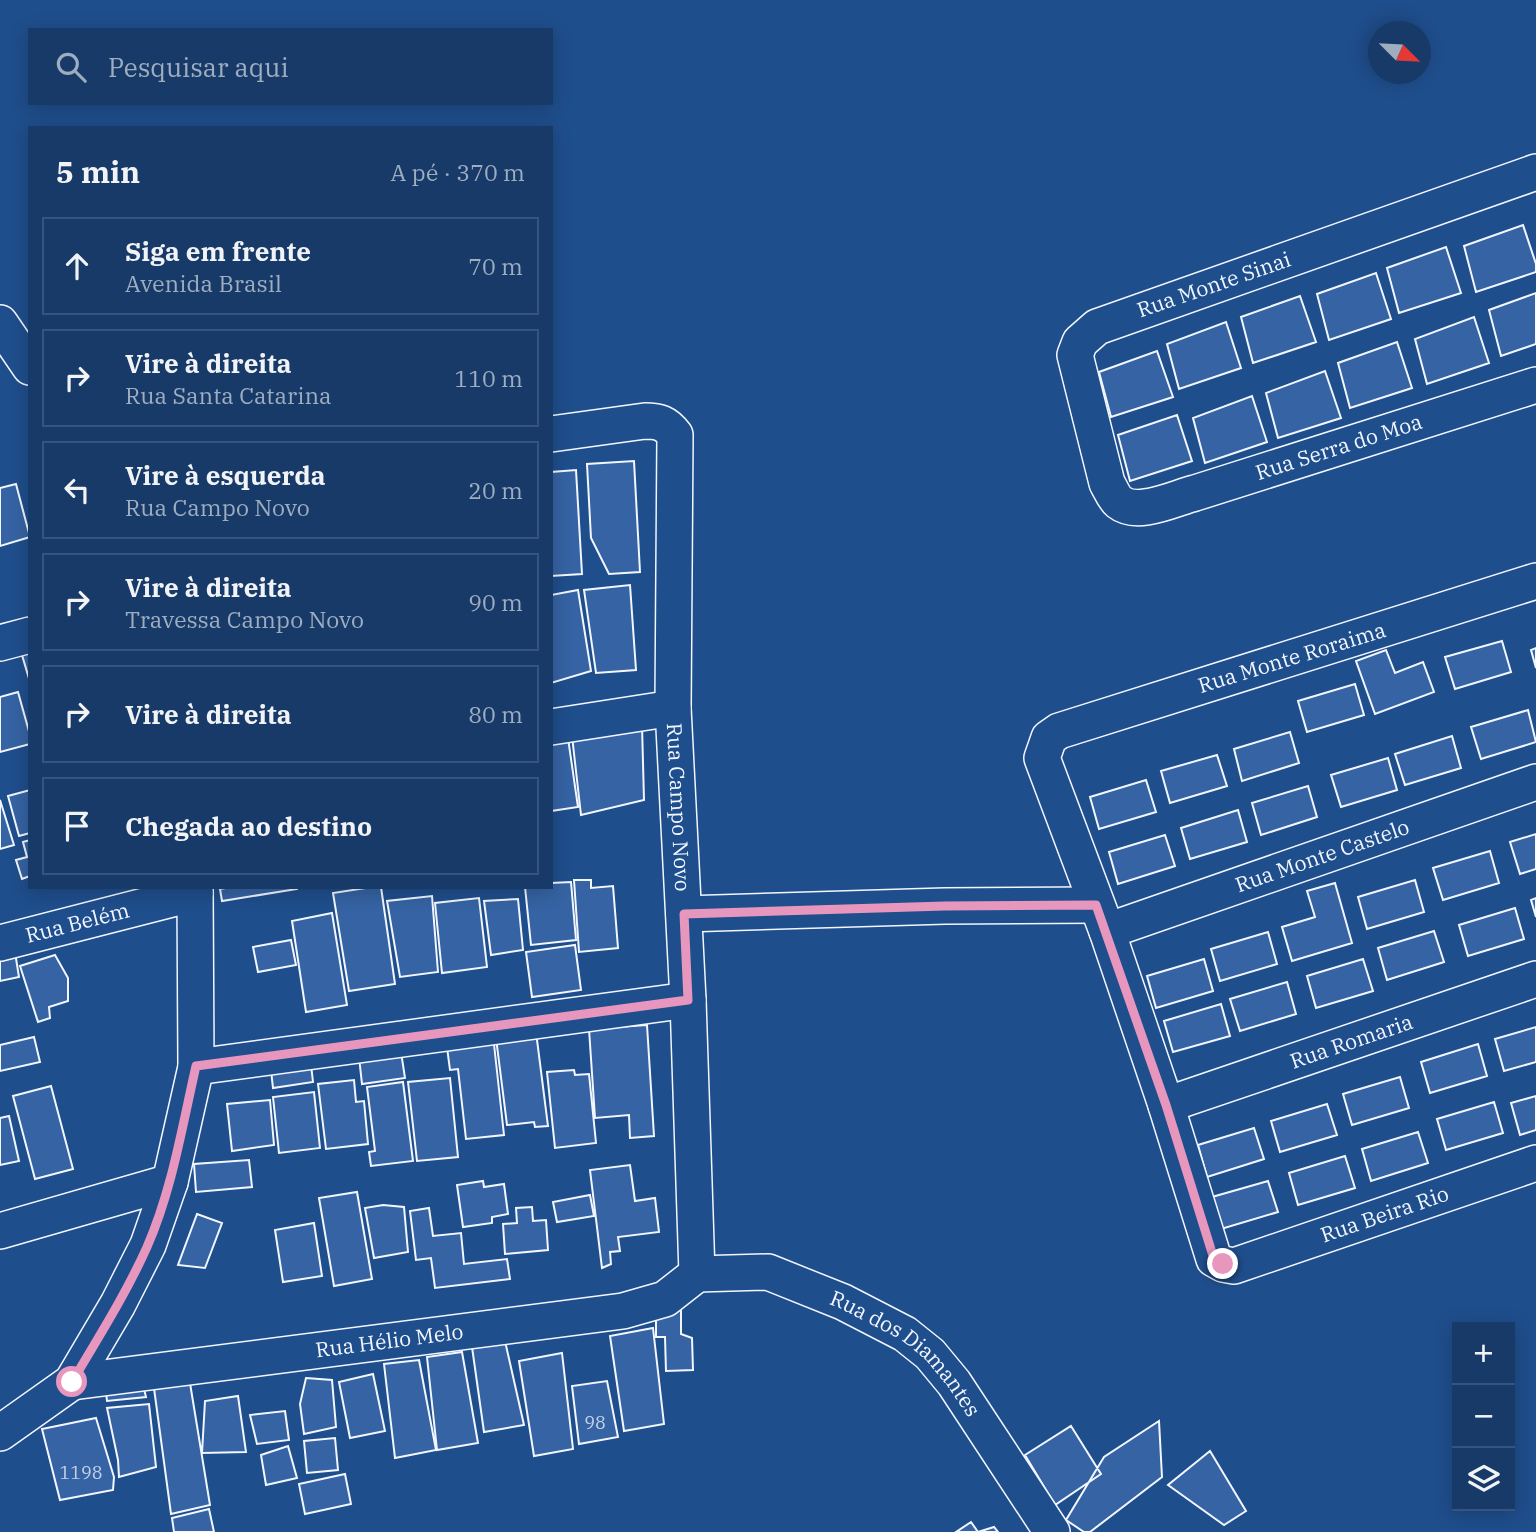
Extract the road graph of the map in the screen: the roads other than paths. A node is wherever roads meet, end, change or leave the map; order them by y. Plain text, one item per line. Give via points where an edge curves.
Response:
1 (1536, 172) edge
2 (3, 331) edge
3 (28, 364) edge
4 (1536, 385) edge
5 (553, 434) edge
6 (1143, 507) joint
7 (1536, 581) edge
8 (28, 636) edge
9 (0, 643) edge
10 (673, 708) junction
11 (553, 727) edge
12 (1536, 782) edge
13 (195, 890) edge
14 (684, 914) junction
15 (1101, 918) junction
16 (0, 943) edge
17 (1536, 979) edge
18 (688, 1000) junction
19 (196, 1066) junction
20 (1166, 1105) junction
21 (1536, 1163) edge
22 (170, 1182) junction
23 (0, 1231) edge
24 (697, 1274) junction
25 (72, 1382) junction
26 (0, 1433) edge
27 (1052, 1532) edge

1 - 6 street, Rua Monte Sinai via 1088,332 1075,355 1107,483 1117,501
2 - 3 street
4 - 6 street, Rua Serra do Moa
5 - 10 street, Rua Campo Novo via 657,421 668,425 674,435
7 - 15 street, Rua Monte Roraima via 1059,731 1049,738 1042,758
8 - 9 street
10 - 11 street
10 - 14 street, Rua Campo Novo
12 - 15 street, Rua Monte Castelo
13 - 16 street, Rua Belém
13 - 19 street
14 - 15 street, Rua Monte Castelo via 945,906
14 - 18 street, Rua Campo Novo
15 - 20 street
17 - 20 street, Rua Romaria
18 - 19 street
18 - 24 street, Rua Campo Novo
19 - 22 street
20 - 21 street, Rua Beira Rio via 1214,1259 1234,1266
22 - 23 street
22 - 25 street via 148,1245
24 - 25 street, Rua Hélio Melo via 665,1299 623,1311
24 - 27 street, Rua dos Diamantes via 768,1272 843,1302 905,1334 930,1354 954,1383
25 - 26 street

